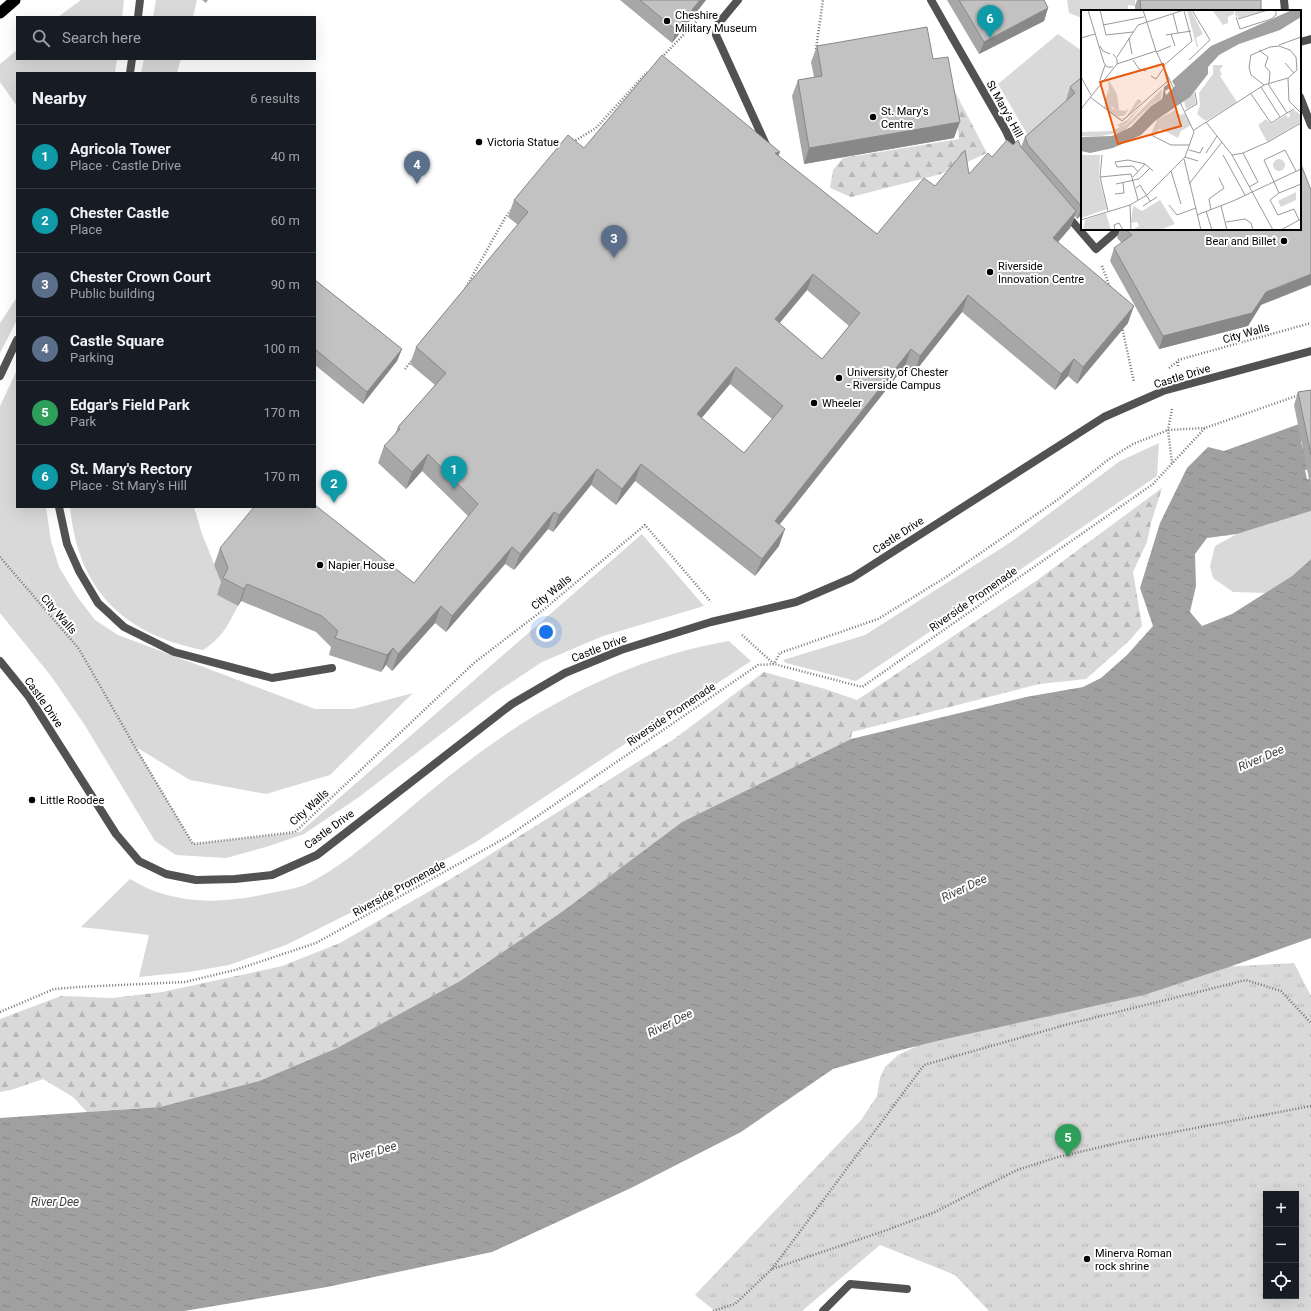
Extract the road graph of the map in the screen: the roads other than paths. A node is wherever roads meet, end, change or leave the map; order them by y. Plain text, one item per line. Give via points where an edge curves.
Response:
1 (15, 0) edge
2 (140, 0) edge
3 (738, 0) edge
4 (930, 0) edge
5 (1284, 0) edge
6 (1285, 10) edge
7 (0, 13) edge
8 (138, 16) edge
9 (1311, 39) edge
10 (1301, 42) edge
11 (132, 60) edge
12 (130, 72) edge
13 (1301, 100) edge
14 (1311, 125) edge
15 (767, 147) edge
16 (1019, 160) edge
17 (1060, 207) edge
18 (1118, 230) edge
19 (16, 342) edge
20 (1311, 351) edge
21 (0, 376) edge
22 (59, 508) edge
23 (0, 661) edge
24 (332, 668) dead end
25 (907, 1289) dead end
26 (823, 1311) edge

1 - 7 highway
2 - 8 street
3 - 15 street via 718,24 716,35
4 - 16 street, St Mary's Hill via 1006,131
5 - 6 street
9 - 10 street
11 - 12 street
13 - 14 street
17 - 18 street via 1096,249
19 - 21 street
20 - 23 street, Castle Drive via 1163,391 1104,417 852,578 796,602 725,619 621,650 565,673 512,704 317,854 272,875 196,880 166,874 139,861 116,834 29,697
22 - 24 street via 67,544 79,572 98,603 124,627 174,652 272,678
25 - 26 street via 850,1284

